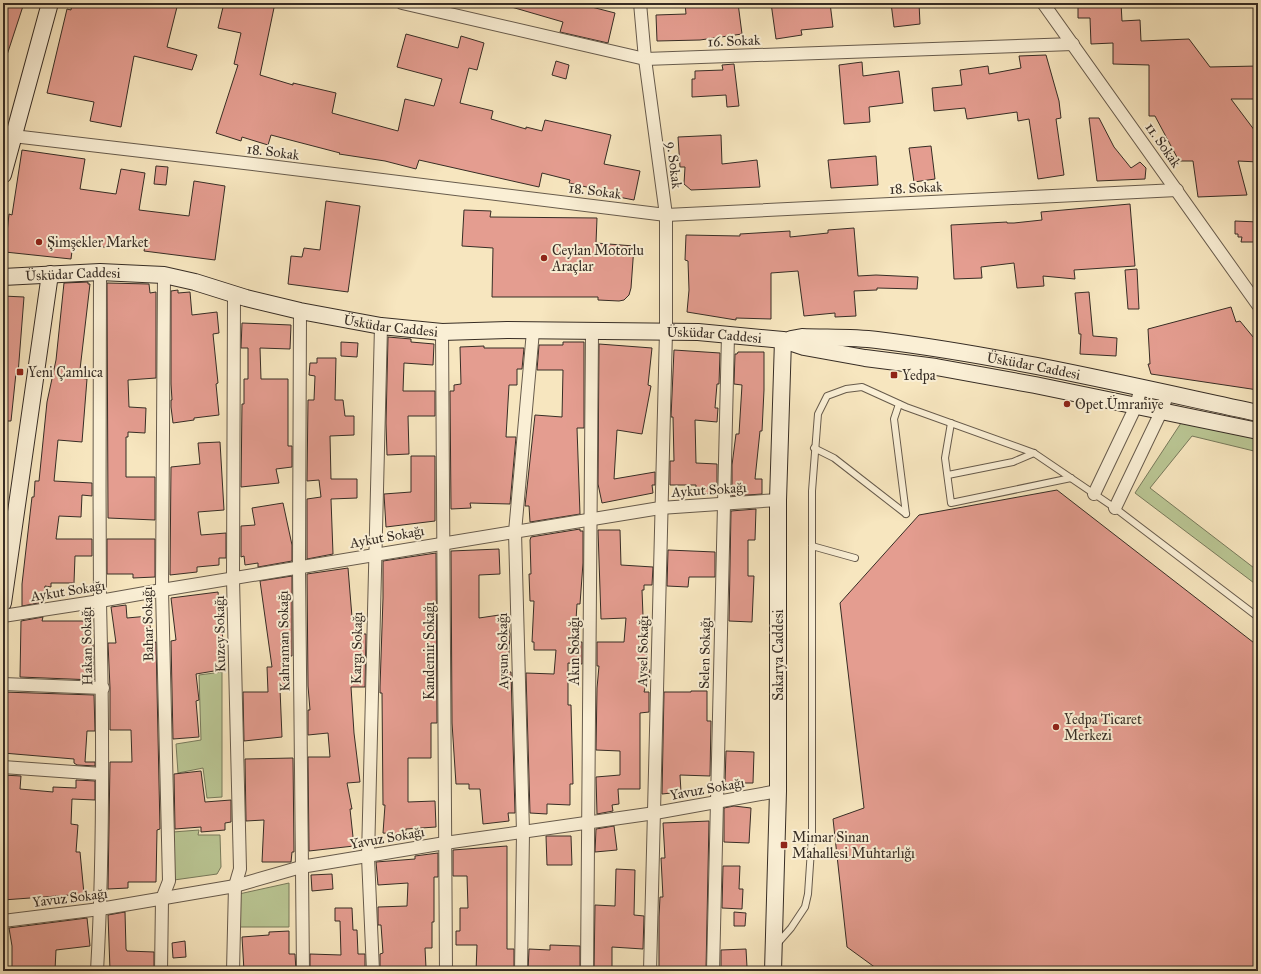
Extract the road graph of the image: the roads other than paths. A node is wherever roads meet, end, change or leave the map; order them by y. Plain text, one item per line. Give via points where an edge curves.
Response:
1 (50, 3) edge
2 (402, 3) edge
3 (640, 3) edge
4 (1044, 3) edge
5 (1073, 44) junction
6 (646, 59) junction
7 (13, 136) junction
8 (3, 175) edge
9 (1177, 190) junction
10 (666, 215) junction
11 (100, 272) junction
12 (50, 274) junction
13 (164, 275) junction
14 (3, 277) edge
15 (234, 295) junction
16 (1258, 305) edge
17 (300, 311) junction
18 (381, 326) junction
19 (533, 331) junction
20 (666, 331) junction
21 (442, 332) junction
22 (592, 332) junction
23 (728, 335) junction
24 (783, 340) junction
25 (1141, 387) junction
26 (1168, 393) junction
27 (899, 404) junction
28 (1136, 406) junction
29 (1162, 412) junction
30 (1258, 412) edge
31 (951, 423) junction
32 (1258, 431) edge
33 (814, 448) junction
34 (1034, 454) junction
35 (948, 475) junction
36 (1071, 478) junction
37 (1094, 494) junction
38 (778, 500) junction
39 (724, 504) junction
40 (660, 508) junction
41 (1115, 508) junction
42 (590, 520) junction
43 (516, 532) junction
44 (444, 542) junction
45 (812, 546) junction
46 (374, 554) junction
47 (855, 558) dead end
48 (299, 568) junction
49 (233, 579) junction
50 (162, 590) junction
51 (100, 602) junction
52 (3, 603) edge
53 (3, 616) edge
54 (1258, 617) edge
55 (3, 684) edge
56 (103, 688) junction
57 (3, 767) edge
58 (102, 774) junction
59 (778, 792) junction
60 (717, 802) junction
61 (655, 813) junction
62 (587, 824) junction
63 (523, 832) junction
64 (445, 843) junction
65 (368, 857) junction
66 (301, 867) junction
67 (235, 886) junction
68 (162, 898) junction
69 (100, 909) junction
70 (3, 921) edge
71 (773, 948) junction
72 (97, 971) edge
73 (161, 971) edge
74 (233, 971) edge
75 (303, 971) edge
76 (372, 971) edge
77 (446, 971) edge
78 (521, 971) edge
79 (586, 971) edge
80 (650, 971) edge
81 (713, 971) edge
82 (773, 971) edge

1 - 7 main road
2 - 6 street, 16. Sokak
3 - 6 street, 9. Sokak
4 - 5 street, 11. Sokak
5 - 6 street, 16. Sokak
5 - 9 street, 11. Sokak
6 - 10 street, 9. Sokak
7 - 8 main road
7 - 10 street, 18. Sokak
9 - 10 street, 18. Sokak
9 - 16 street, 11. Sokak
10 - 20 street, 9. Sokak
11 - 12 main road, Üsküdar Caddesi
11 - 13 main road, Üsküdar Caddesi
11 - 51 street, Hakan Sokağı
12 - 14 main road, Üsküdar Caddesi
12 - 52 main road
13 - 15 main road, Üsküdar Caddesi
13 - 50 street, Bahar Sokağı
15 - 17 main road, Üsküdar Caddesi
15 - 49 street, Kuzey Sokağı
17 - 18 main road, Üsküdar Caddesi
17 - 48 street, Kahraman Sokağı
18 - 21 main road, Üsküdar Caddesi
18 - 46 street, Kargı Sokağı
19 - 21 main road, Üsküdar Caddesi
19 - 22 main road, Üsküdar Caddesi
19 - 43 street, Aysun Sokağı
20 - 22 main road, Üsküdar Caddesi
20 - 23 main road, Üsküdar Caddesi
20 - 40 street, Aysel Sokağı
21 - 44 street, Kandemir Sokağı
22 - 42 street, Akın Sokağı
23 - 24 main road, Üsküdar Caddesi
23 - 39 street, Selen Sokağı
24 - 25 main road, Üsküdar Caddesi via 802,337 876,340 995,358
24 - 28 main road, Üsküdar Caddesi via 804,347 936,367
24 - 38 main road, Sakarya Caddesi
25 - 26 main road, Üsküdar Caddesi
25 - 28 street
26 - 29 street
26 - 30 main road, Üsküdar Caddesi
27 - 31 lane
27 - 33 lane via 862,387 846,388 827,396 818,414
27 - 33 lane via 894,419 906,514 834,458
28 - 29 main road, Üsküdar Caddesi
28 - 37 street
29 - 32 main road, Üsküdar Caddesi
29 - 41 street
31 - 34 lane
31 - 35 lane via 945,458
33 - 45 lane
34 - 35 lane via 1013,462
34 - 36 lane
35 - 36 lane via 951,503
36 - 37 lane
37 - 41 lane
38 - 39 street, Aykut Sokağı
38 - 59 main road, Sakarya Caddesi
39 - 40 street, Aykut Sokağı
39 - 60 street, Selen Sokağı
40 - 42 street, Aykut Sokağı
40 - 61 street, Aysel Sokağı
41 - 54 lane
42 - 43 street, Aykut Sokağı
42 - 62 street, Akın Sokağı
43 - 44 street, Aykut Sokağı
43 - 63 street, Aysun Sokağı
44 - 46 street, Aykut Sokağı
44 - 64 street, Kandemir Sokağı
45 - 47 lane
45 - 71 lane via 812,835 808,894 805,907
46 - 48 street, Aykut Sokağı
46 - 65 street, Kargı Sokağı
48 - 49 street, Aykut Sokağı
48 - 66 street, Kahraman Sokağı
49 - 50 street, Aykut Sokağı
49 - 67 street, Kuzey Sokağı via 240,869
50 - 51 street, Aykut Sokağı
50 - 68 street, Bahar Sokağı via 169,881
51 - 53 street, Aykut Sokağı
51 - 56 street, Hakan Sokağı
55 - 56 street
56 - 58 street, Hakan Sokağı
57 - 58 street
58 - 69 street, Hakan Sokağı
59 - 60 street, Yavuz Sokağı
59 - 71 main road, Sakarya Caddesi
60 - 61 street, Yavuz Sokağı
60 - 81 street, Selen Sokağı
61 - 62 street, Yavuz Sokağı
61 - 80 street, Aysel Sokağı
62 - 63 street, Yavuz Sokağı
62 - 79 street, Akın Sokağı
63 - 64 street, Yavuz Sokağı
63 - 78 street, Aysun Sokağı
64 - 65 street, Yavuz Sokağı
64 - 77 street, Kandemir Sokağı
65 - 66 street, Yavuz Sokağı
65 - 76 street, Kargı Sokağı
66 - 67 street, Yavuz Sokağı
66 - 75 street, Kahraman Sokağı
67 - 68 street, Yavuz Sokağı
67 - 74 street, Kuzey Sokağı
68 - 69 street, Yavuz Sokağı
68 - 73 street, Bahar Sokağı
69 - 70 street, Yavuz Sokağı
69 - 72 street, Hakan Sokağı
71 - 82 main road, Sakarya Caddesi

